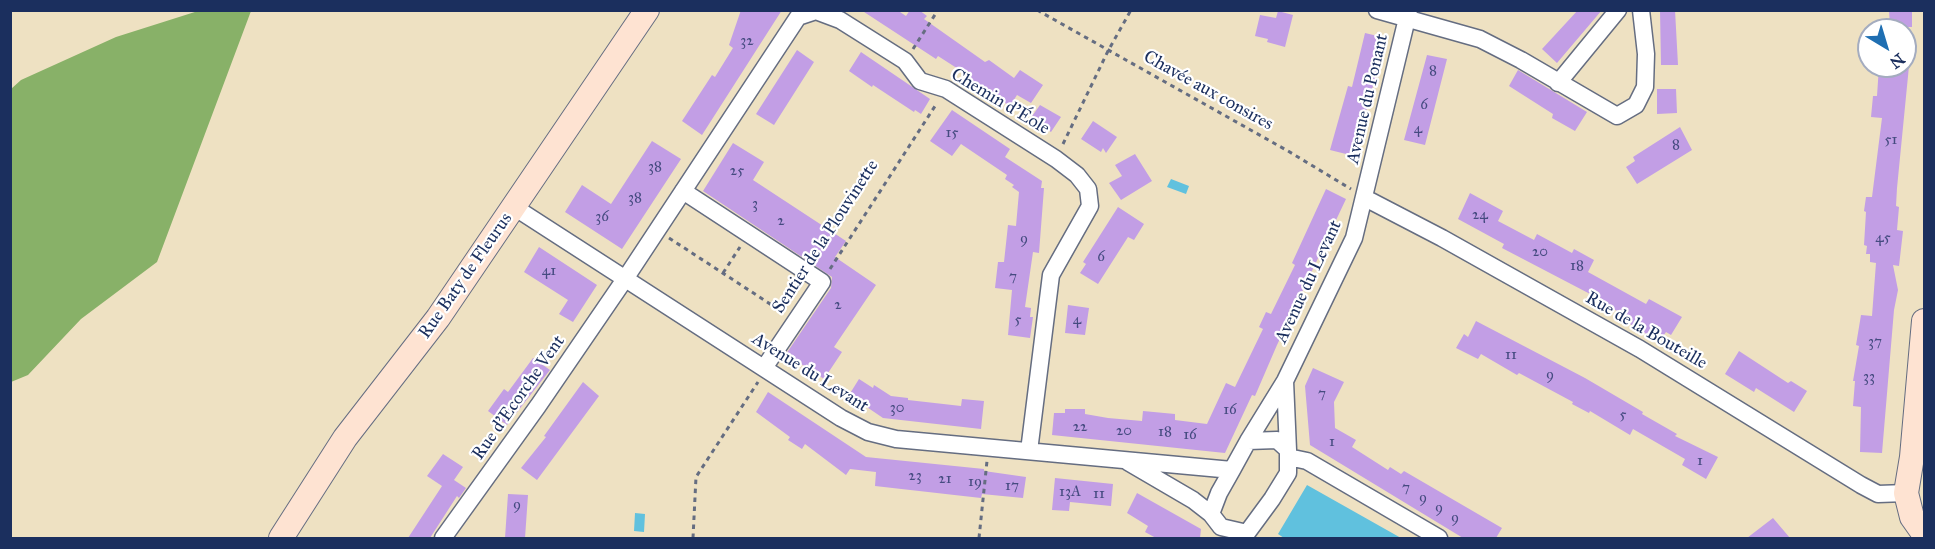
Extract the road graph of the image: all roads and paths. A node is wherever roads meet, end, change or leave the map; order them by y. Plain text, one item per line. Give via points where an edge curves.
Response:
1 (647, 10) edge
2 (938, 10) edge
3 (1037, 10) edge
4 (1131, 10) edge
5 (1377, 10) edge
6 (1618, 10) edge
7 (1641, 10) edge
8 (1408, 14) edge
9 (1108, 51) junction
10 (905, 62) junction
11 (1558, 83) junction
12 (946, 89) junction
13 (1056, 159) junction
14 (683, 191) junction
15 (1365, 198) junction
16 (514, 207) junction
17 (657, 230) junction
18 (748, 235) junction
19 (723, 273) junction
20 (625, 279) junction
21 (822, 282) junction
22 (795, 320) junction
23 (1924, 321) edge
24 (764, 368) junction
25 (1285, 381) junction
26 (1248, 441) junction
27 (988, 447) junction
28 (1029, 451) junction
29 (1288, 453) junction
30 (1918, 453) edge
31 (1125, 460) junction
32 (1232, 470) junction
33 (1906, 493) junction
34 (1218, 526) edge
35 (1924, 534) edge
36 (1246, 537) edge
37 (281, 538) edge
38 (444, 538) edge
39 (693, 538) edge
40 (979, 538) edge
41 (1439, 538) edge

1 - 16 street, Rue Baty de Fleurus
2 - 10 path
3 - 9 path, Chavée aux consires
4 - 9 path
5 - 8 street
6 - 11 street
7 - 11 street via 1645,87 1636,105 1617,116
8 - 11 street via 1480,39
8 - 15 street, Avenue du Ponant
9 - 13 path
9 - 15 path, Chavée aux consires
10 - 12 street, Chemin d'Éole via 920,81
10 - 14 street, Chemin d'Éole via 840,20 816,10 798,18
12 - 13 street, Chemin d'Éole
12 - 21 path, Sentier de la Plouvinette
13 - 28 street, Chemin d'Éole via 1088,189 1090,206 1051,275
14 - 17 street, Chemin d'Éole
14 - 18 street
15 - 25 street, Avenue du Levant via 1354,238
15 - 33 street, Rue de la Bouteille via 1640,349 1861,485 1878,494
16 - 20 street, Avenue du Levant
16 - 37 street, Rue Baty de Fleurus via 438,318 345,438
17 - 19 path
17 - 20 street, Chemin d'Éole
18 - 19 path
18 - 21 street
19 - 22 path
20 - 24 street, Avenue du Levant
20 - 38 street, Rue d'Ecorche Vent
21 - 22 street, Sentier de la Plouvinette
22 - 24 street, Sentier de la Plouvinette
23 - 30 street
24 - 27 street, Avenue du Levant via 868,432 896,439
24 - 39 path via 696,477
25 - 26 street, Avenue du Levant
25 - 29 street, Avenue du Levant
26 - 29 street via 1277,440
26 - 32 street, Avenue du Levant
27 - 28 street, Avenue du Levant
27 - 40 path
28 - 31 street, Avenue du Levant
29 - 36 street, Avenue du Levant via 1288,473
29 - 41 street
30 - 33 street
31 - 32 street, Avenue du Levant
31 - 34 street, Avenue du Levant via 1193,500
32 - 34 street, Avenue du Levant via 1219,493
33 - 35 street via 1912,517
34 - 36 street

